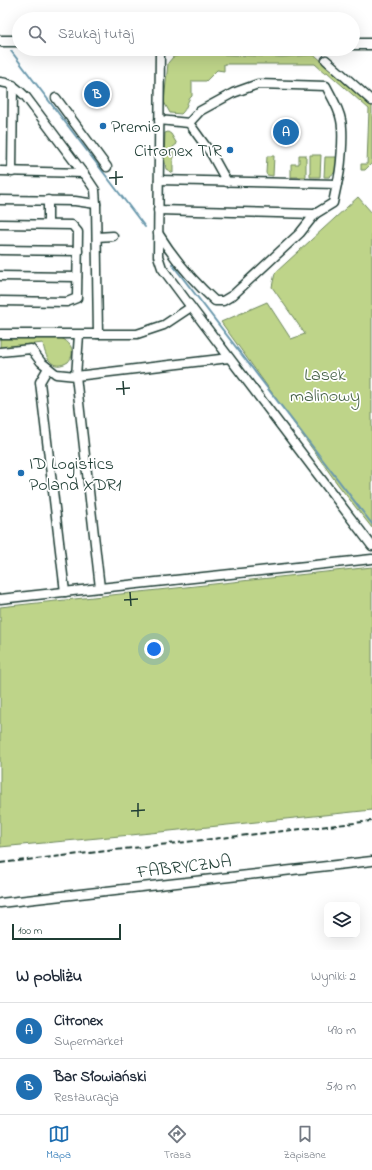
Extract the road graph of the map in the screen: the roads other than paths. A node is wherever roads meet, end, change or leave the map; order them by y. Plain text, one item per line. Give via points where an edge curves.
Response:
1 (0, 41) edge
2 (12, 41) edge
3 (360, 44) edge
4 (372, 44) edge
5 (160, 56) edge
6 (326, 60) dead end
7 (0, 82) edge
8 (13, 85) junction
9 (56, 98) dead end
10 (372, 101) edge
11 (159, 120) junction
12 (189, 124) junction
13 (107, 167) dead end
14 (0, 171) edge
15 (12, 172) junction
16 (84, 173) junction
17 (159, 180) junction
18 (227, 182) junction
19 (337, 184) junction
20 (0, 200) edge
21 (48, 200) junction
22 (96, 204) junction
23 (158, 210) junction
24 (314, 214) junction
25 (0, 224) edge
26 (48, 224) junction
27 (158, 233) junction
28 (113, 236) dead end
29 (97, 237) junction
30 (0, 250) edge
31 (78, 250) junction
32 (0, 276) edge
33 (77, 277) junction
34 (0, 301) edge
35 (190, 307) junction
36 (0, 334) edge
37 (98, 334) junction
38 (79, 335) junction
39 (0, 352) edge
40 (229, 358) junction
41 (48, 368) junction
42 (76, 376) junction
43 (372, 546) edge
44 (372, 559) edge
45 (100, 588) junction
46 (65, 592) junction
47 (0, 599) edge
48 (372, 861) edge
49 (0, 903) edge

1 - 2 main road
3 - 4 main road
5 - 11 street
6 - 10 street
7 - 8 street
8 - 15 street
8 - 16 street via 26,97
9 - 13 street
11 - 12 street
11 - 17 street
12 - 18 street via 212,155
12 - 19 street via 200,111 233,93 258,84 326,86 342,120 340,175
14 - 15 street
15 - 16 street
16 - 22 street via 94,190
17 - 18 street
17 - 23 street
18 - 19 street
19 - 24 street via 333,203
20 - 21 street
21 - 22 street
21 - 26 street
22 - 29 street
23 - 24 street
23 - 27 street
24 - 27 street via 300,233 233,295 223,301 215,301 205,292
25 - 26 street
26 - 31 street via 72,224 78,232
27 - 35 street via 158,256 162,268
28 - 29 street
29 - 37 street
30 - 31 street
31 - 33 street
32 - 33 street
33 - 34 street via 76,298 67,302
35 - 37 street via 164,325 137,334
35 - 40 street
36 - 38 street
37 - 38 street
38 - 42 street
39 - 41 street via 31,349
40 - 42 street
40 - 43 street
41 - 42 street via 56,374
41 - 46 street via 40,382
42 - 45 street
44 - 45 street
45 - 46 street
46 - 47 street
48 - 49 street, FABRYCZNA

